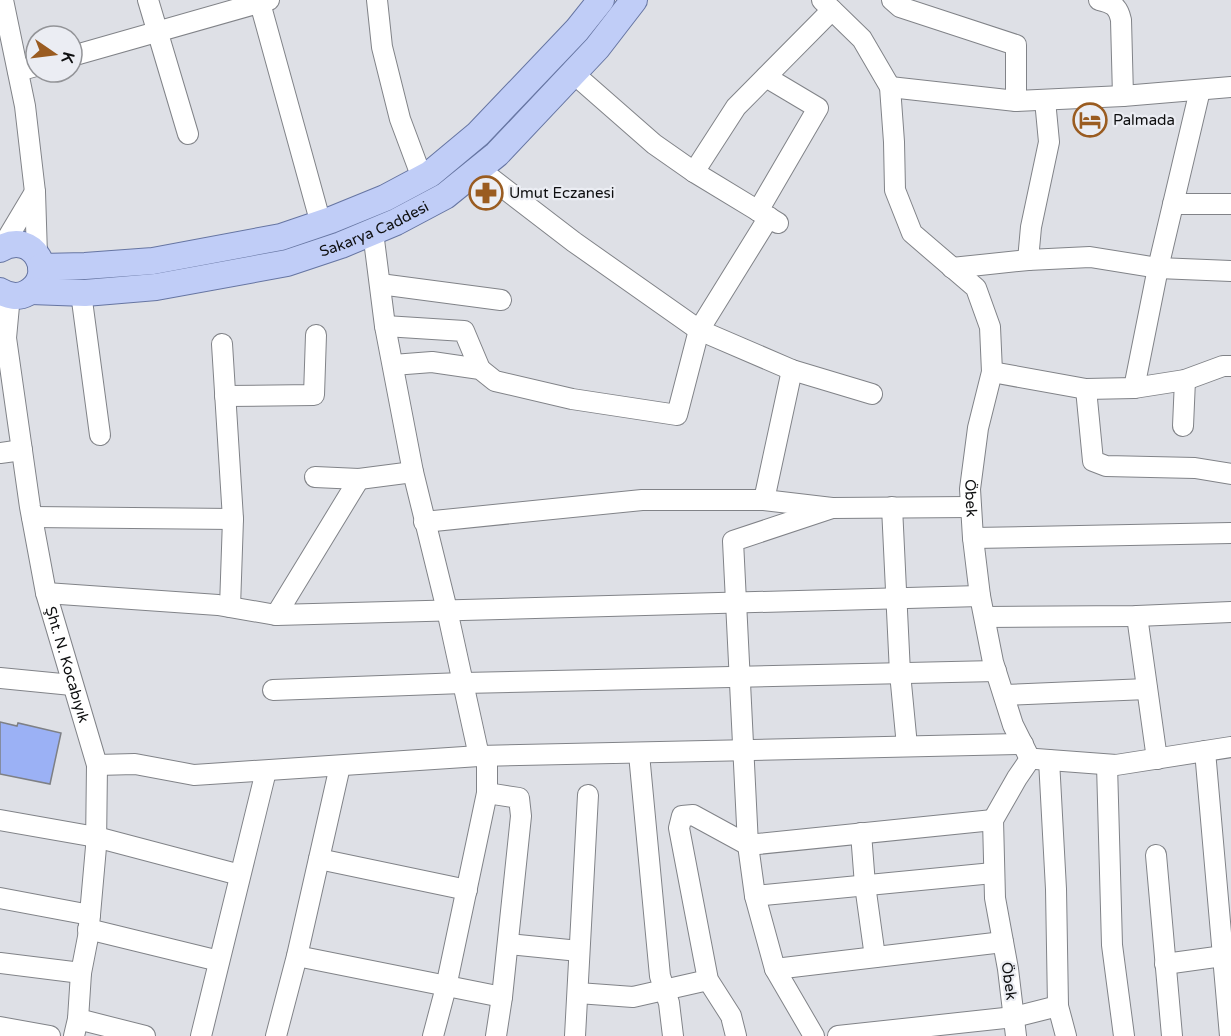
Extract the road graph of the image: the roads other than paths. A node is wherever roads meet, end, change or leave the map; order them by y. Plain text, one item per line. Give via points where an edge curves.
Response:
1 (3, 0) edge
2 (147, 0) edge
3 (377, 0) edge
4 (600, 0) edge
5 (634, 0) edge
6 (892, 0) edge
7 (1099, 0) edge
8 (264, 1) edge
9 (827, 5) edge
10 (156, 32) junction
11 (84, 53) edge
12 (24, 60) edge
13 (573, 73) junction
14 (766, 77) junction
15 (26, 84) edge
16 (890, 87) junction
17 (1231, 87) edge
18 (1200, 90) junction
19 (1123, 96) junction
20 (1046, 100) junction
21 (1016, 101) junction
22 (188, 134) dead end
23 (478, 169) junction
24 (694, 172) junction
25 (422, 178) junction
26 (35, 192) junction
27 (1173, 204) junction
28 (1231, 204) edge
29 (769, 217) junction
30 (321, 224) junction
31 (373, 232) junction
32 (3, 239) edge
33 (1028, 260) junction
34 (39, 261) junction
35 (952, 268) junction
36 (1158, 268) junction
37 (1231, 271) edge
38 (380, 284) junction
39 (14, 292) edge
40 (81, 293) junction
41 (501, 300) dead end
42 (385, 327) junction
43 (699, 330) junction
44 (3, 333) edge
45 (316, 335) dead end
46 (222, 344) dead end
47 (393, 365) junction
48 (1231, 366) edge
49 (480, 369) junction
50 (792, 370) junction
51 (992, 372) junction
52 (1185, 380) junction
53 (1134, 388) junction
54 (1086, 389) junction
55 (872, 394) dead end
56 (225, 396) junction
57 (1183, 426) dead end
58 (100, 435) dead end
59 (22, 450) junction
60 (0, 453) edge
61 (413, 472) junction
62 (1231, 474) edge
63 (315, 477) dead end
64 (359, 479) junction
65 (764, 500) junction
66 (892, 507) junction
67 (971, 507) junction
68 (832, 508) junction
69 (32, 517) junction
70 (233, 519) junction
71 (424, 522) junction
72 (1231, 533) edge
73 (973, 538) junction
74 (46, 593) junction
75 (980, 596) junction
76 (898, 598) junction
77 (736, 603) junction
78 (230, 607) junction
79 (447, 610) junction
80 (1231, 612) edge
81 (276, 615) junction
82 (1137, 616) junction
83 (985, 617) junction
84 (996, 670) junction
85 (900, 673) junction
86 (740, 677) junction
87 (0, 678) edge
88 (463, 683) junction
89 (72, 685) junction
90 (1147, 689) junction
91 (273, 690) dead end
92 (1004, 695) junction
93 (907, 746) junction
94 (1231, 747) edge
95 (744, 751) junction
96 (1205, 751) junction
97 (639, 754) junction
98 (1034, 754) junction
99 (483, 756) junction
100 (1157, 759) junction
101 (97, 765) junction
102 (1107, 765) junction
103 (340, 766) junction
104 (266, 771) junction
105 (487, 793) junction
106 (588, 795) dead end
107 (0, 820) edge
108 (993, 820) junction
109 (861, 833) junction
110 (96, 837) junction
111 (748, 845) junction
112 (1156, 855) dead end
113 (319, 859) junction
114 (993, 873) junction
115 (240, 875) junction
116 (865, 885) junction
117 (467, 890) junction
118 (755, 896) junction
119 (0, 898) edge
120 (89, 922) junction
121 (1003, 942) junction
122 (508, 944) junction
123 (579, 951) junction
124 (1227, 955) edge
125 (297, 956) junction
126 (875, 957) junction
127 (219, 961) junction
128 (0, 963) edge
129 (1165, 964) junction
130 (775, 969) junction
131 (81, 973) junction
132 (708, 980) junction
133 (446, 987) junction
134 (666, 991) junction
135 (578, 993) junction
136 (502, 997) junction
137 (1058, 1006) junction
138 (0, 1027) edge
139 (1015, 1027) edge
140 (76, 1028) edge
141 (861, 1035) edge
142 (50, 1036) edge
143 (145, 1036) edge
144 (201, 1036) edge
145 (276, 1036) edge
146 (433, 1036) edge
147 (496, 1036) edge
148 (575, 1036) edge
149 (673, 1036) edge
150 (736, 1036) edge
151 (814, 1036) edge
152 (838, 1036) edge
153 (1066, 1036) edge
154 (1124, 1036) edge
155 (1172, 1036) edge
156 (1230, 1036) edge

1 - 12 street
2 - 10 street
3 - 25 street via 382,48 400,119
4 - 25 main road, Sakarya Caddesi via 478,134
5 - 13 main road, Sakarya Caddesi
6 - 21 street via 900,7 1016,45
7 - 19 street via 1112,3 1121,20
8 - 10 street
8 - 30 street
9 - 14 street
9 - 16 street, Öbek via 862,39
10 - 11 street
10 - 22 street
13 - 23 main road, Sakarya Caddesi
13 - 24 street via 654,144
14 - 24 street via 736,108
14 - 29 street via 818,108
15 - 26 street
16 - 21 street
16 - 35 street, Öbek via 895,190 912,233
17 - 18 street
18 - 19 street
18 - 27 street
19 - 20 street
20 - 21 street
20 - 33 street via 1048,142
23 - 31 main road, Sakarya Caddesi via 445,196
23 - 43 street
24 - 29 street
25 - 30 main road, Sakarya Caddesi
26 - 32 street
26 - 34 street
27 - 28 street
27 - 36 street
29 - 43 street
30 - 34 main road, Sakarya Caddesi via 281,237 153,261 85,266
31 - 38 street
31 - 40 main road, Sakarya Caddesi via 287,263 156,287
32 - 34 main road via 23,244
33 - 35 street
33 - 36 street via 1090,257
34 - 39 main road via 41,276 37,284
35 - 51 street, Öbek via 976,288 990,327
36 - 37 street
36 - 53 street
38 - 41 street
38 - 42 street
39 - 40 main road, Sakarya Caddesi
39 - 44 street, Şht. N. Kocabıyık
40 - 58 street
42 - 47 street
42 - 49 street via 464,331
43 - 49 street via 677,416 572,399 495,381
43 - 50 street
44 - 59 street, Şht. N. Kocabıyık
45 - 56 street via 314,395
46 - 56 street
47 - 49 street via 432,362
47 - 61 street
48 - 52 street
50 - 55 street
50 - 65 street
51 - 54 street
51 - 67 street, Öbek via 978,428
52 - 53 street
52 - 57 street
53 - 54 street
54 - 62 street via 1093,461 1106,466 1195,468
56 - 70 street
59 - 60 street
59 - 69 street, Şht. N. Kocabıyık
61 - 64 street
61 - 71 street
63 - 64 street
64 - 81 street
65 - 68 street
65 - 71 street via 642,500
66 - 67 street
66 - 68 street
66 - 76 street
67 - 73 street, Öbek
68 - 77 street via 733,541
69 - 70 street
69 - 74 street, Şht. N. Kocabıyık
70 - 78 street
71 - 79 street
72 - 73 street
73 - 75 street, Öbek
74 - 78 street
74 - 89 street, Şht. N. Kocabıyık
75 - 76 street
75 - 83 street, Öbek
76 - 77 street
76 - 85 street
77 - 79 street
77 - 86 street
78 - 81 street
79 - 81 street
79 - 88 street
80 - 82 street
82 - 83 street
82 - 90 street
83 - 84 street, Öbek
84 - 85 street
84 - 92 street, Öbek
85 - 86 street
85 - 93 street
86 - 88 street
86 - 95 street
87 - 89 street
88 - 91 street
88 - 99 street
89 - 101 street, Şht. N. Kocabıyık
90 - 92 street
90 - 100 street
92 - 98 street, Öbek via 1013,725
93 - 95 street
93 - 98 street
94 - 96 street
95 - 97 street
95 - 111 street
96 - 100 street
96 - 124 street
97 - 99 street
97 - 134 street via 660,976
98 - 102 street
98 - 108 street, Öbek
98 - 137 street via 1056,889
99 - 103 street
99 - 105 street
100 - 102 street
101 - 104 street via 135,764 194,775
101 - 110 street, Şht. N. Kocabıyık
102 - 154 street via 1112,945
103 - 104 street
103 - 113 street
104 - 115 street
105 - 117 street
105 - 122 street via 519,798 521,816
106 - 123 street
107 - 110 street
108 - 109 street
108 - 114 street, Öbek
109 - 111 street
109 - 116 street
110 - 115 street
110 - 120 street, Şht. N. Kocabıyık
111 - 118 street
111 - 132 street via 693,815 682,816 679,828
112 - 129 street
113 - 117 street
113 - 125 street
114 - 116 street
114 - 121 street, Öbek
115 - 127 street
116 - 118 street
116 - 126 street
117 - 133 street
118 - 130 street
119 - 120 street
120 - 127 street
120 - 131 street, Şht. N. Kocabıyık
121 - 126 street
121 - 139 street, Öbek
122 - 123 street
122 - 136 street
123 - 135 street
124 - 129 street
124 - 156 street
125 - 133 street
125 - 145 street
126 - 130 street
127 - 144 street
128 - 131 street
129 - 155 street
130 - 151 street
131 - 140 street, Şht. N. Kocabıyık
132 - 134 street
132 - 150 street via 731,1016
133 - 136 street
133 - 146 street
134 - 135 street via 633,997
134 - 149 street
135 - 148 street
136 - 147 street
137 - 139 street
137 - 153 street
138 - 142 street
139 - 141 street
140 - 143 street
141 - 152 street

